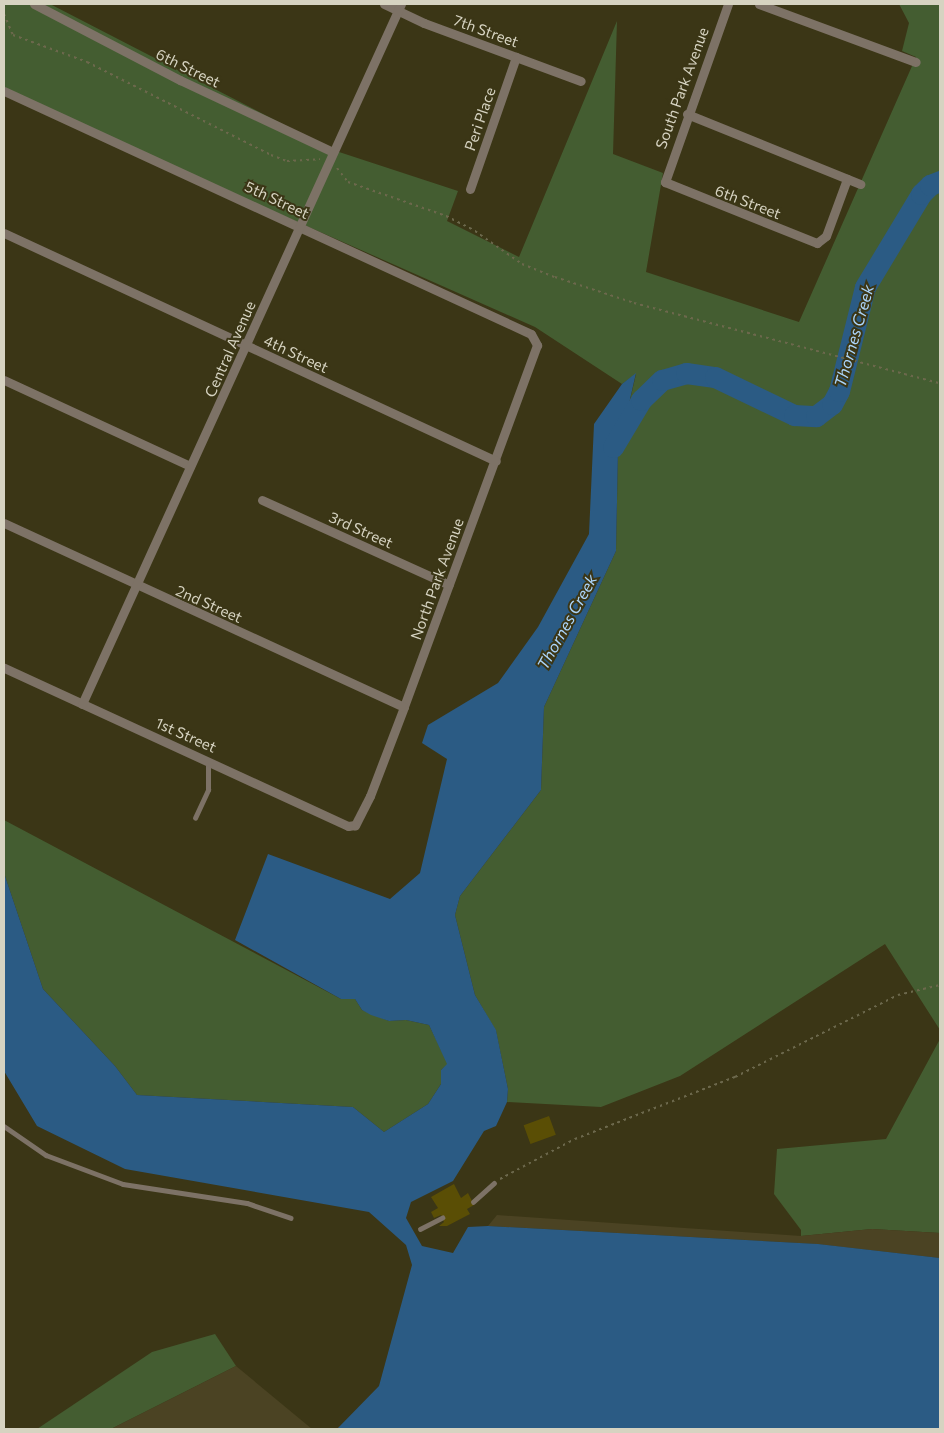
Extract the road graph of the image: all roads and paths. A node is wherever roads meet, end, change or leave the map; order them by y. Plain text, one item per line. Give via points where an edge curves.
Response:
1 (34, 4) edge
2 (384, 4) edge
3 (728, 4) edge
4 (759, 4) edge
5 (399, 6) edge
6 (4, 14) edge
7 (516, 57) junction
8 (916, 62) dead end
9 (581, 81) dead end
10 (4, 91) edge
11 (687, 114) junction
12 (334, 152) junction
13 (321, 160) dead end
14 (335, 166) dead end
15 (847, 179) junction
16 (665, 182) joint
17 (860, 184) dead end
18 (470, 189) dead end
19 (301, 226) junction
20 (4, 233) edge
21 (536, 339) joint
22 (246, 346) junction
23 (4, 380) edge
24 (940, 383) edge
25 (496, 461) junction
26 (190, 466) junction
27 (262, 500) dead end
28 (4, 523) edge
29 (136, 585) junction
30 (449, 585) junction
31 (4, 668) edge
32 (82, 704) junction
33 (404, 707) junction
34 (208, 760) junction
35 (195, 818) dead end
36 (355, 825) joint
37 (940, 985) edge
38 (4, 1126) edge
39 (494, 1183) joint
40 (473, 1202) dead end
41 (291, 1218) dead end
42 (442, 1218) dead end
43 (420, 1229) dead end

1 - 12 street, 6th Street via 180,80
2 - 5 street, 7th Street
3 - 11 street, South Park Avenue
4 - 8 street
5 - 7 street, 7th Street via 424,23
5 - 12 street, Central Avenue
6 - 13 path via 13,35 87,62 271,155 287,161
7 - 9 street, 7th Street
7 - 18 street, Peri Place
10 - 19 street, 5th Street
11 - 15 street
11 - 16 street, South Park Avenue
12 - 19 street, Central Avenue
14 - 24 path via 348,182 459,222 517,261 555,277 634,303
15 - 16 street, 6th Street via 823,241 814,242
15 - 17 street
19 - 21 street, 5th Street
19 - 22 street, Central Avenue
20 - 22 street, 4th Street
21 - 25 street, North Park Avenue via 535,353
22 - 25 street, 4th Street
22 - 26 street, Central Avenue
23 - 26 street
25 - 30 street, North Park Avenue
26 - 29 street, Central Avenue
27 - 30 street, 3rd Street
28 - 29 street, 2nd Street
29 - 32 street, Central Avenue
29 - 33 street, 2nd Street
30 - 33 street, North Park Avenue
31 - 32 street, 1st Street
32 - 34 street, 1st Street
33 - 36 street, North Park Avenue via 370,796
34 - 35 lane via 208,790
34 - 36 street, 1st Street via 348,826
37 - 39 path via 898,994 735,1077 575,1139
38 - 41 lane via 46,1155 123,1184 247,1203
39 - 40 lane
42 - 43 lane

